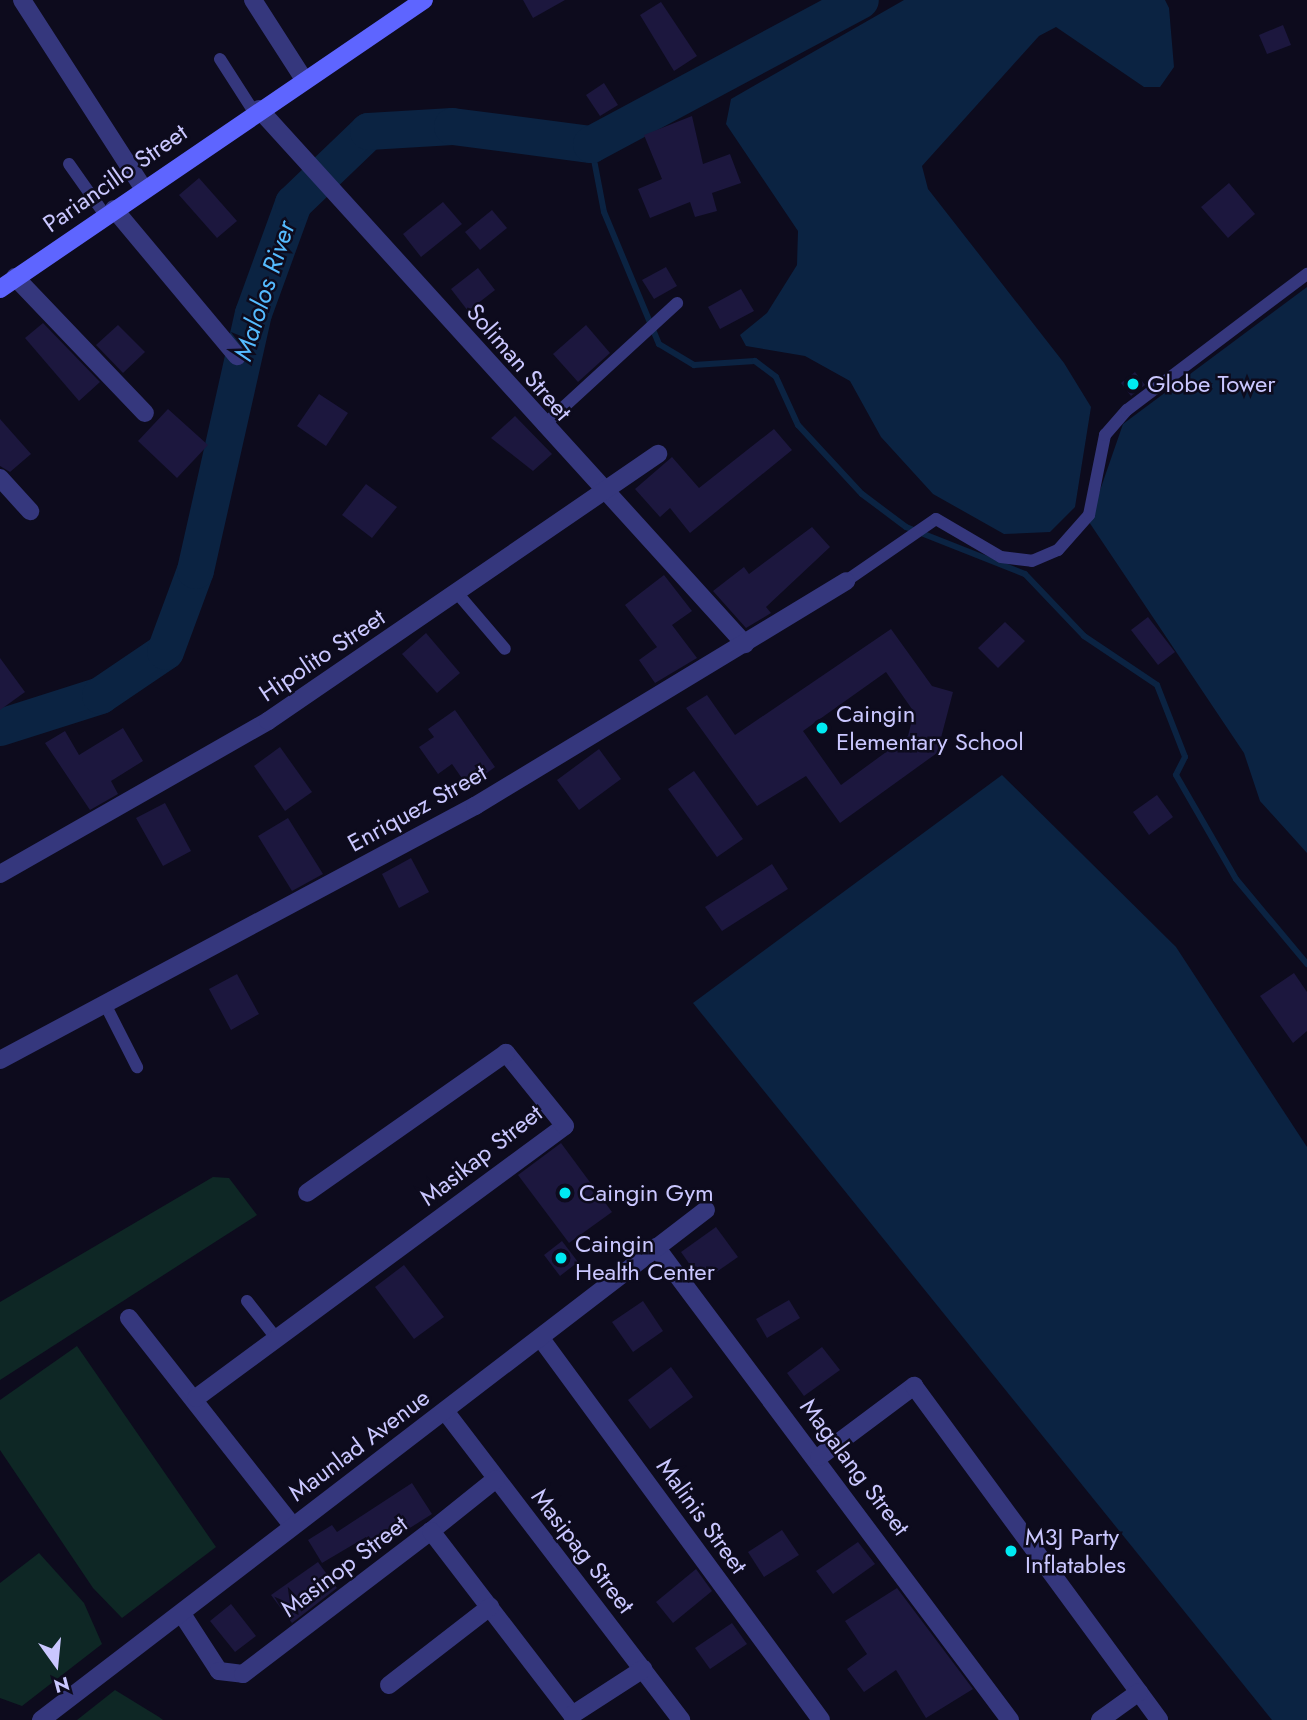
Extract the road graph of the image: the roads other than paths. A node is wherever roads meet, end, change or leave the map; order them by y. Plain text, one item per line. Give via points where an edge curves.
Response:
1 (22, 0) edge
2 (253, 0) edge
3 (424, 0) edge
4 (220, 59) dead end
5 (303, 78) junction
6 (257, 110) junction
7 (69, 164) dead end
8 (143, 188) junction
9 (110, 212) junction
10 (1307, 274) edge
11 (15, 277) junction
12 (0, 289) edge
13 (677, 303) dead end
14 (237, 356) dead end
15 (145, 413) dead end
16 (543, 426) junction
17 (658, 454) dead end
18 (0, 478) edge
19 (603, 493) junction
20 (30, 511) dead end
21 (846, 581) joint
22 (457, 594) junction
23 (745, 644) junction
24 (505, 649) dead end
25 (0, 874) edge
26 (105, 1004) junction
27 (0, 1060) edge
28 (137, 1067) dead end
29 (307, 1193) dead end
30 (706, 1210) dead end
31 (656, 1247) junction
32 (247, 1301) dead end
33 (129, 1318) dead end
34 (277, 1339) junction
35 (542, 1340) junction
36 (196, 1398) junction
37 (445, 1412) junction
38 (819, 1457) junction
39 (496, 1479) junction
40 (292, 1525) junction
41 (431, 1531) junction
42 (490, 1607) junction
43 (182, 1614) junction
44 (643, 1669) junction
45 (389, 1685) dead end
46 (1139, 1692) junction
47 (41, 1720) edge
48 (681, 1720) edge
49 (821, 1720) edge
50 (1010, 1720) edge
51 (1100, 1720) edge
52 (1159, 1720) edge

1 - 8 street
2 - 5 street
3 - 5 main road, Pariancillo Street
4 - 6 lane
5 - 6 main road, Pariancillo Street
6 - 8 main road, Pariancillo Street
6 - 16 street, Soliman Street
7 - 9 lane
8 - 9 main road, Pariancillo Street
9 - 11 main road, Pariancillo Street
9 - 14 street
10 - 21 lane via 1127,410 1105,435 1089,515 1058,550 1032,561 1001,557 936,519
11 - 12 main road, Pariancillo Street
11 - 15 street
13 - 16 lane via 657,316 641,342
16 - 19 street, Soliman Street
17 - 19 street, Hipolito Street
18 - 20 street
19 - 22 street, Hipolito Street
19 - 23 street, Soliman Street
21 - 23 street, Enriquez Street
22 - 24 lane
22 - 25 street, Hipolito Street via 166,784
23 - 26 street, Enriquez Street via 475,806
26 - 27 street, Enriquez Street
26 - 28 lane
29 - 34 street, Masikap Street via 506,1053 565,1126
30 - 31 street, Maunlad Avenue
31 - 35 street, Maunlad Avenue
31 - 38 street, Magalang Street
32 - 34 lane
33 - 36 street
34 - 36 street, Masikap Street
35 - 37 street, Maunlad Avenue
35 - 49 street, Malinis Street
36 - 40 street
37 - 39 street, Masipag Street
37 - 40 street, Maunlad Avenue
38 - 46 street via 914,1386
38 - 50 street, Magalang Street
39 - 41 street
39 - 44 street, Masipag Street
40 - 43 street, Maunlad Avenue
41 - 42 street, Masinop Street
41 - 43 street, Masinop Street via 243,1675 219,1671
42 - 44 street, Masinop Street via 572,1715
42 - 45 street
43 - 47 street, Maunlad Avenue
44 - 48 street, Masipag Street
46 - 51 street
46 - 52 street

